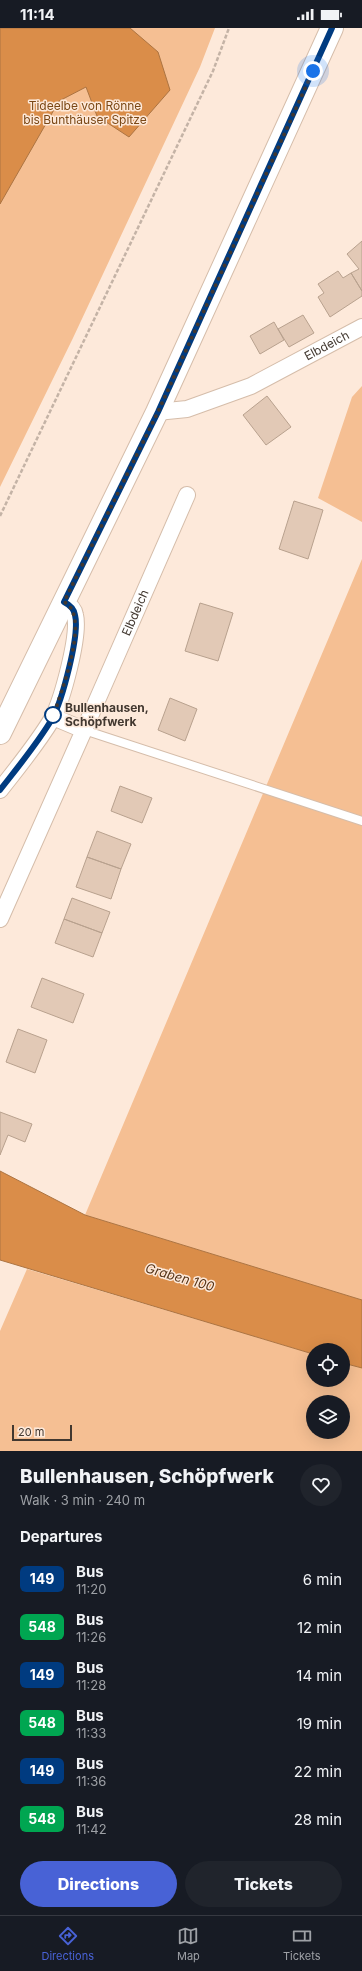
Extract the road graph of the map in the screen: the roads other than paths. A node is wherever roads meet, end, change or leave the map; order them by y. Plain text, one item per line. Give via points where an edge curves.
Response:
1 (332, 28) edge
2 (362, 327) edge
3 (158, 412) junction
4 (187, 495) dead end
5 (64, 602) junction
6 (53, 717) junction
7 (84, 730) junction
8 (0, 733) edge
9 (0, 790) edge
10 (362, 821) edge
11 (0, 919) edge

1 - 3 street
2 - 3 street, Elbdeich via 251,386 187,409
3 - 5 street
4 - 7 street, Elbdeich
5 - 6 street via 73,609 75,639
5 - 8 street
6 - 7 street
6 - 9 street
7 - 10 lane
7 - 11 street, Elbdeich

